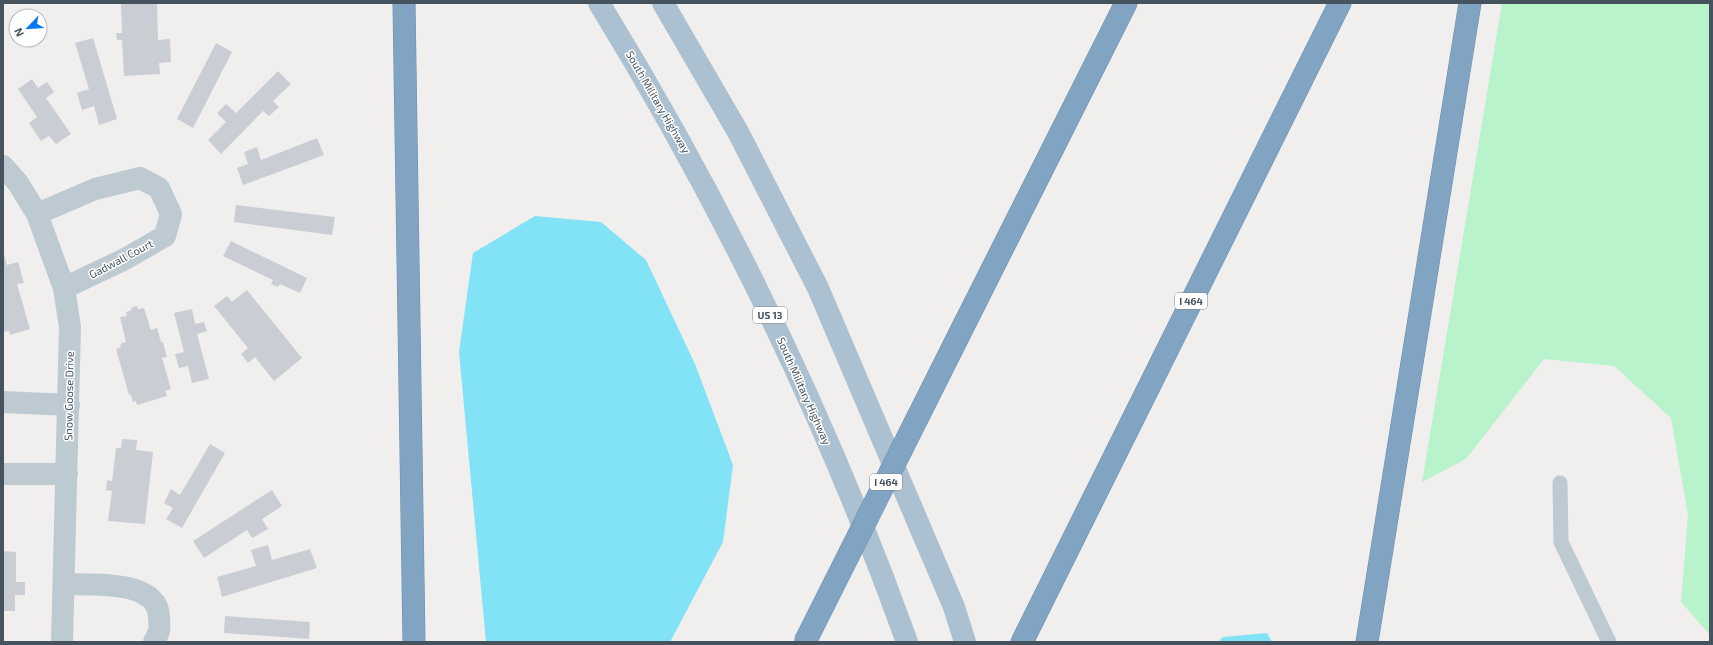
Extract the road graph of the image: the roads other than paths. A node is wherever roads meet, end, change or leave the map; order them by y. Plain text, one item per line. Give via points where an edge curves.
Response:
1 (599, 3) edge
2 (663, 3) edge
3 (1126, 3) edge
4 (1340, 3) edge
5 (1470, 3) edge
6 (405, 6) edge
7 (3, 166) edge
8 (37, 214) junction
9 (64, 288) junction
10 (3, 402) edge
11 (68, 405) junction
12 (3, 474) edge
13 (67, 474) junction
14 (1560, 483) dead end
15 (64, 584) junction
16 (62, 642) edge
17 (154, 642) edge
18 (414, 642) edge
19 (805, 642) edge
20 (907, 642) edge
21 (965, 642) edge
22 (1022, 642) edge
23 (1367, 642) edge
24 (1609, 642) edge

1 - 20 main road, South Military Highway / US 13 via 678,136 765,304 807,394 887,585
2 - 21 main road via 738,132 818,288 954,607
3 - 19 highway, I 464, bridge
4 - 22 highway, I 464
5 - 23 highway
6 - 18 highway
7 - 8 street, Snow Goose Drive via 18,183
8 - 9 street, Snow Goose Drive
8 - 9 street, Gadwall Court via 95,189 140,178 159,188 171,214 165,236 125,259
9 - 11 street, Snow Goose Drive via 70,327
10 - 11 street
11 - 13 street, Snow Goose Drive
12 - 13 street
13 - 15 street, Snow Goose Drive
14 - 24 lane via 1561,542
15 - 16 street, Snow Goose Drive
15 - 17 street via 127,586 146,594 159,610 160,631

